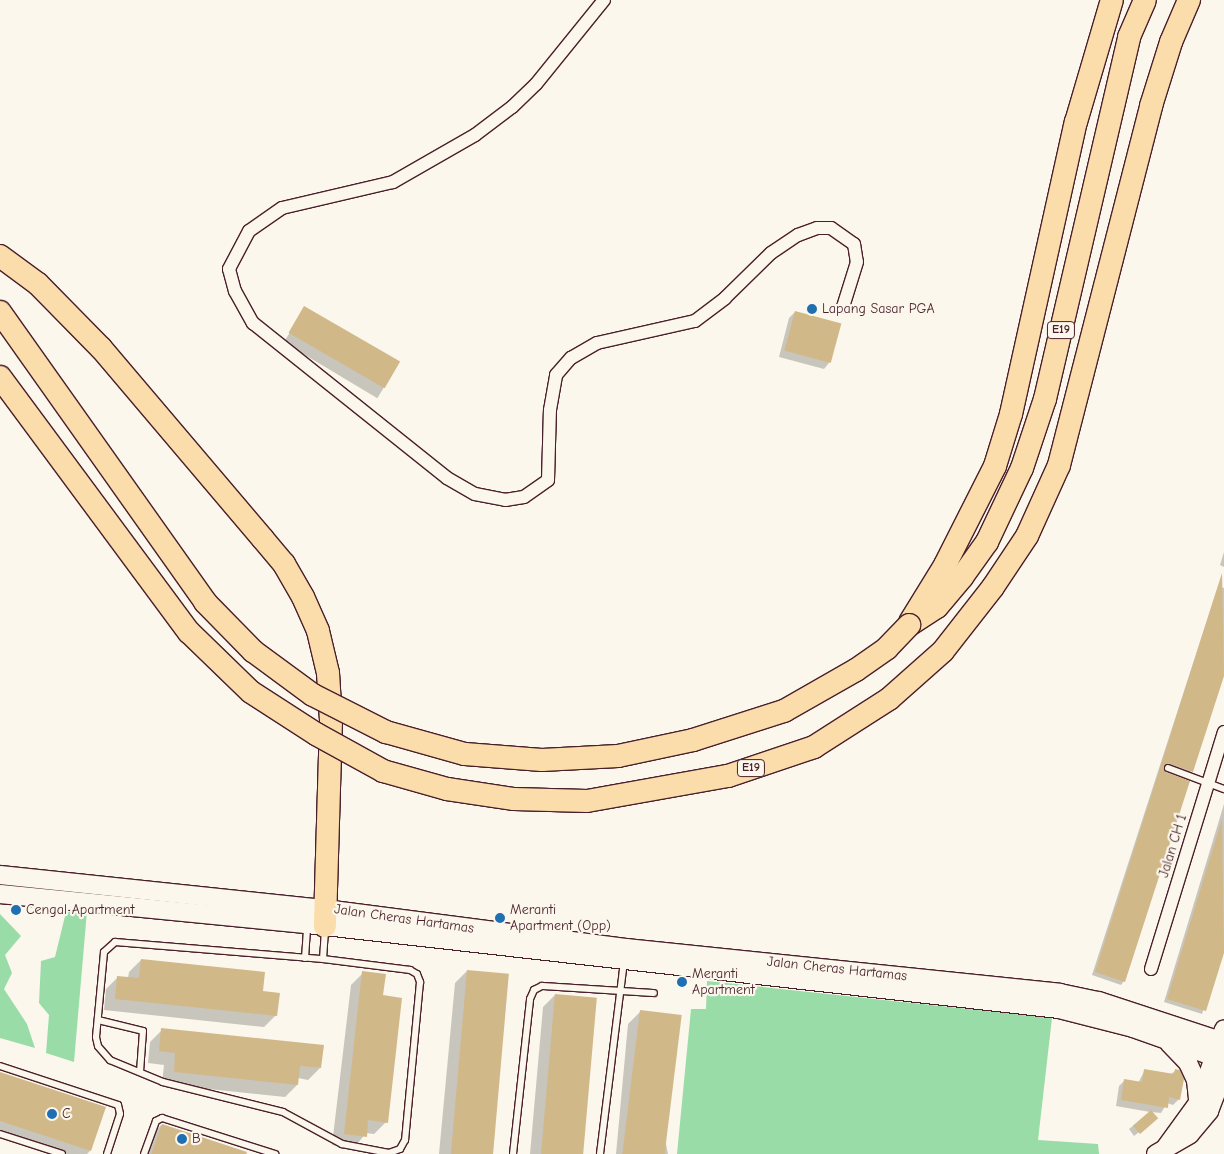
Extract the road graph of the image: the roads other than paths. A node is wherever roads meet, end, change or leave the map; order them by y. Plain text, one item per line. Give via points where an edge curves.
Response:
1 (604, 0) edge
2 (1096, 0) edge
3 (1112, 0) edge
4 (1145, 0) edge
5 (1189, 0) edge
6 (1076, 122) junction
7 (0, 256) edge
8 (843, 307) dead end
9 (0, 312) edge
10 (0, 377) edge
11 (909, 624) junction
12 (1224, 732) edge
13 (1168, 768) dead end
14 (1208, 783) junction
15 (1224, 789) edge
16 (0, 876) edge
17 (0, 894) edge
18 (316, 916) junction
19 (625, 955) junction
20 (305, 958) junction
21 (322, 959) junction
22 (1151, 969) dead end
23 (620, 990) junction
24 (654, 993) dead end
25 (98, 1020) junction
26 (1135, 1021) junction
27 (1168, 1040) junction
28 (1222, 1050) edge
29 (0, 1066) edge
30 (140, 1072) junction
31 (1198, 1103) junction
32 (0, 1134) edge
33 (1165, 1152) edge
34 (62, 1154) edge
35 (107, 1154) edge
36 (144, 1154) edge
37 (275, 1154) edge
38 (513, 1154) edge
39 (600, 1154) edge

1 - 8 street via 536,84 475,135 393,182 282,208 249,231 229,269 235,291 253,323 447,478 475,494 504,500 524,497 548,480 550,410 556,375 571,358 597,343 695,322 771,253 798,235 817,228 831,228 854,244 858,262
2 - 6 highway via 1089,23
3 - 6 highway
4 - 11 highway, E19 via 1129,37 1045,400 1022,468 987,542 962,577 937,607
5 - 10 highway, E19, bridge via 1151,106 1059,465 1027,536 993,587 943,651 889,699 814,748 728,776 587,801 514,799 447,789 383,771 316,734 251,692 189,632
6 - 11 highway via 1011,414 996,466 945,565
7 - 18 highway via 38,284 102,348 274,552 303,597 318,631 328,673 330,805
9 - 11 highway, E19, bridge via 205,602 253,651 313,695 386,732 464,754 542,760 618,756 693,740 784,711 887,648
12 - 14 street, Jalan CH 1
13 - 14 lane
14 - 15 lane
14 - 22 street, Jalan CH 1
16 - 18 street, Jalan Cheras Hartamas
17 - 18 street, Jalan Cheras Hartamas
18 - 19 street, Jalan Cheras Hartamas
18 - 20 lane
18 - 21 lane
19 - 23 lane
19 - 26 street, Jalan Cheras Hartamas via 871,980
20 - 21 lane
20 - 25 lane via 115,942 106,946 104,952
21 - 30 lane via 410,970 417,974 420,982 405,1140 400,1149 389,1153 342,1144 283,1112 163,1082
23 - 24 lane
23 - 38 lane via 542,986 534,990 530,999
23 - 39 lane
25 - 30 lane via 96,1037 104,1055
25 - 30 lane via 143,1031
26 - 27 street, Jalan Cheras Hartamas
26 - 28 street, Jalan Cheras Hartamas
27 - 28 street, Jalan Cheras Hartamas
27 - 31 street via 1192,1072
28 - 31 street
28 - 33 street via 1209,1111 1190,1134
29 - 35 lane via 118,1106 120,1114
31 - 33 street
32 - 34 lane
36 - 37 lane via 156,1121 162,1118

